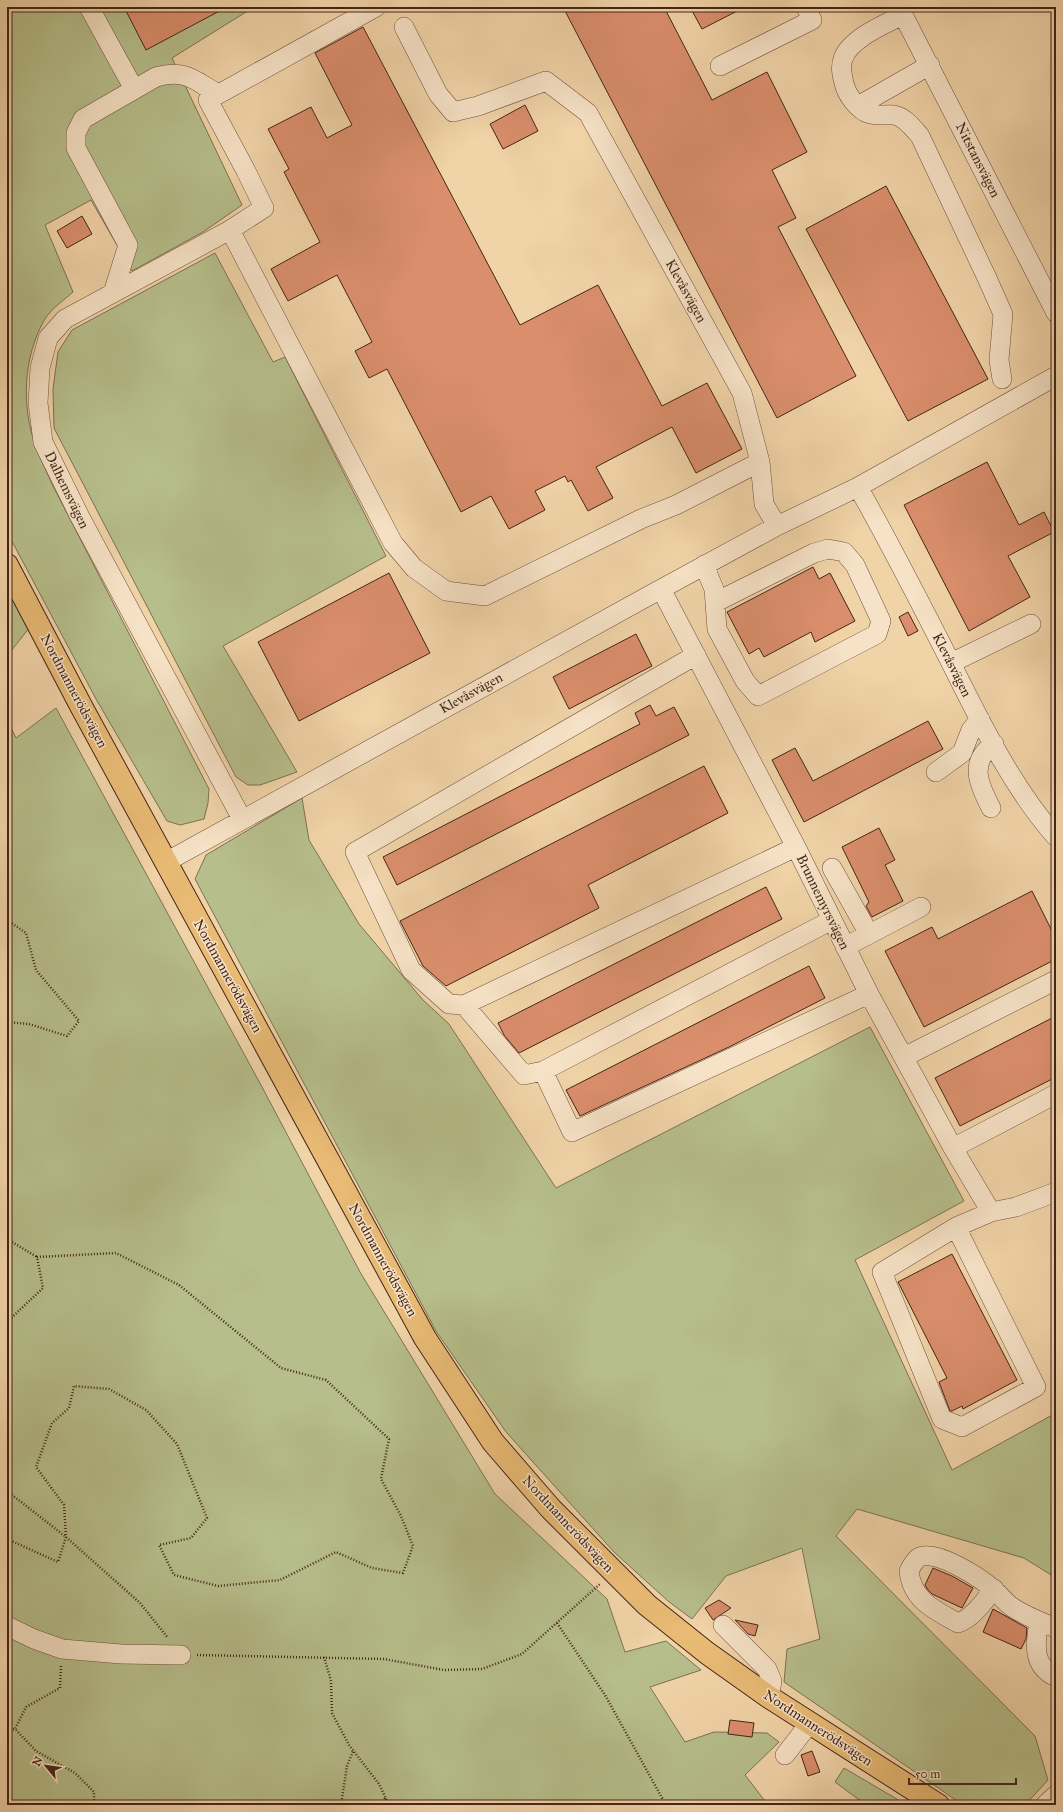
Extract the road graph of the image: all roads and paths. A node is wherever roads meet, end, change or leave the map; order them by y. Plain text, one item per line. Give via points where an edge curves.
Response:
1 (90, 7) edge
2 (376, 7) edge
3 (806, 7) edge
4 (901, 11) edge
5 (404, 27) dead end
6 (720, 66) dead end
7 (930, 66) junction
8 (134, 89) junction
9 (218, 94) junction
10 (858, 106) junction
11 (230, 230) junction
12 (113, 293) junction
13 (1056, 313) edge
14 (1056, 376) edge
15 (1002, 379) dead end
16 (760, 462) junction
17 (858, 486) junction
18 (776, 526) junction
19 (7, 565) edge
20 (704, 565) junction
21 (661, 589) junction
22 (716, 602) junction
23 (1031, 624) dead end
24 (696, 655) junction
25 (951, 663) junction
26 (980, 719) junction
27 (994, 744) junction
28 (936, 772) dead end
29 (991, 808) dead end
30 (242, 819) junction
31 (1056, 836) edge
32 (796, 847) junction
33 (166, 862) junction
34 (832, 868) dead end
35 (921, 907) dead end
36 (7, 920) edge
37 (832, 920) junction
38 (869, 934) junction
39 (845, 947) junction
40 (1056, 980) edge
41 (869, 994) junction
42 (464, 1005) junction
43 (7, 1022) edge
44 (904, 1057) junction
45 (543, 1071) junction
46 (1056, 1094) edge
47 (953, 1148) junction
48 (1056, 1192) edge
49 (991, 1212) junction
50 (956, 1227) junction
51 (7, 1239) edge
52 (37, 1257) junction
53 (7, 1322) edge
54 (7, 1491) edge
55 (66, 1538) junction
56 (7, 1539) edge
57 (612, 1571) junction
58 (994, 1589) dead end
59 (557, 1623) junction
60 (723, 1625) dead end
61 (1047, 1625) edge
62 (7, 1626) edge
63 (62, 1649) junction
64 (181, 1655) junction
65 (324, 1657) junction
66 (1056, 1677) edge
67 (769, 1697) junction
68 (809, 1724) junction
69 (15, 1729) junction
70 (7, 1730) edge
71 (353, 1751) junction
72 (785, 1755) dead end
73 (1056, 1795) edge
74 (385, 1798) junction
75 (94, 1805) edge
76 (341, 1805) edge
77 (384, 1805) edge
78 (389, 1805) edge
79 (666, 1805) edge
80 (938, 1805) edge
81 (1045, 1805) edge

1 - 8 street
2 - 9 street
3 - 6 street via 812,20
4 - 7 street, Nitstansvägen
4 - 10 street via 867,34 850,48 843,58 841,71 845,88
5 - 16 street, Klevåsvägen via 438,94 453,112 478,106 546,81 588,113 742,393
7 - 10 street
7 - 13 street, Nitstansvägen
8 - 9 street via 156,77 169,74 186,75
8 - 12 street via 83,119 76,134 76,148 128,245
9 - 11 street, Dalhemsvägen via 208,100 264,208
10 - 15 street via 873,115 896,116 909,123 920,136 1003,314 999,360
11 - 12 street, Dalhemsvägen
11 - 16 street via 393,543 414,568 446,591 485,596
12 - 30 street, Dalhemsvägen via 65,319 48,338 40,368 38,403 43,442 80,517
14 - 17 street, Klevåsvägen
16 - 18 street, Klevåsvägen via 764,504
17 - 18 street, Klevåsvägen
17 - 25 street, Klevåsvägen
18 - 20 street, Klevåsvägen
19 - 33 main road, Nordmannerödsvägen
20 - 21 street, Klevåsvägen
20 - 22 street via 714,589
21 - 24 street, Brunnemyrsvägen
21 - 30 street, Klevåsvägen
22 - 22 street via 814,553 828,549 844,552 854,565 881,621 877,634 758,696 745,681 717,629
23 - 25 street
24 - 32 street, Brunnemyrsvägen
24 - 42 street via 355,852 411,970 449,1004
25 - 26 street, Klevåsvägen
26 - 27 street, Klevåsvägen
26 - 28 street via 971,730 962,753
27 - 29 street via 986,750 977,777
27 - 31 street, Klevåsvägen via 1021,790
30 - 33 street, Klevåsvägen
32 - 37 street, Brunnemyrsvägen
32 - 42 street
33 - 57 main road, Nordmannerödsvägen via 425,1338 493,1442 550,1509
34 - 38 street
35 - 38 street
36 - 43 path via 26,933 36,970 79,1021 67,1036 29,1024
37 - 39 street, Brunnemyrsvägen
37 - 45 street
38 - 39 street
39 - 41 street, Brunnemyrsvägen
40 - 44 street
41 - 44 street, Brunnemyrsvägen
41 - 45 street via 572,1132
42 - 45 street via 524,1075
44 - 47 street, Brunnemyrsvägen
46 - 47 street
47 - 49 street, Brunnemyrsvägen
48 - 49 street via 1016,1207
49 - 50 street
50 - 50 street via 882,1272 942,1419 962,1427 1036,1387
51 - 52 path
52 - 53 path via 43,1288
52 - 55 path via 116,1253 179,1285 281,1368 326,1380 389,1438 381,1479 413,1546 403,1573 372,1568 336,1552 280,1580 218,1586 174,1575 159,1545 191,1538 207,1518 177,1444 146,1410 109,1389 74,1386 69,1408 52,1423 36,1467 64,1505
54 - 55 path
55 - 56 path via 58,1562
55 - 64 path via 140,1603
57 - 59 path
57 - 67 main road, Nordmannerödsvägen via 647,1605 695,1644
58 - 61 street via 1011,1606
59 - 65 path via 522,1654 482,1669 444,1670 384,1659
59 - 79 path via 605,1695
60 - 67 street via 767,1669 772,1681
61 - 66 street via 1036,1637 1037,1656 1046,1672
62 - 63 street
63 - 64 street via 121,1654
63 - 69 path via 60,1688 26,1707
64 - 65 path
65 - 71 path via 331,1681 332,1713
67 - 68 main road, Nordmannerödsvägen
68 - 72 street
68 - 80 main road, Nordmannerödsvägen
69 - 70 path
69 - 75 path via 36,1751 75,1773 94,1792
71 - 74 path via 379,1784
71 - 76 path via 347,1766
73 - 81 street
74 - 77 path
74 - 78 path

